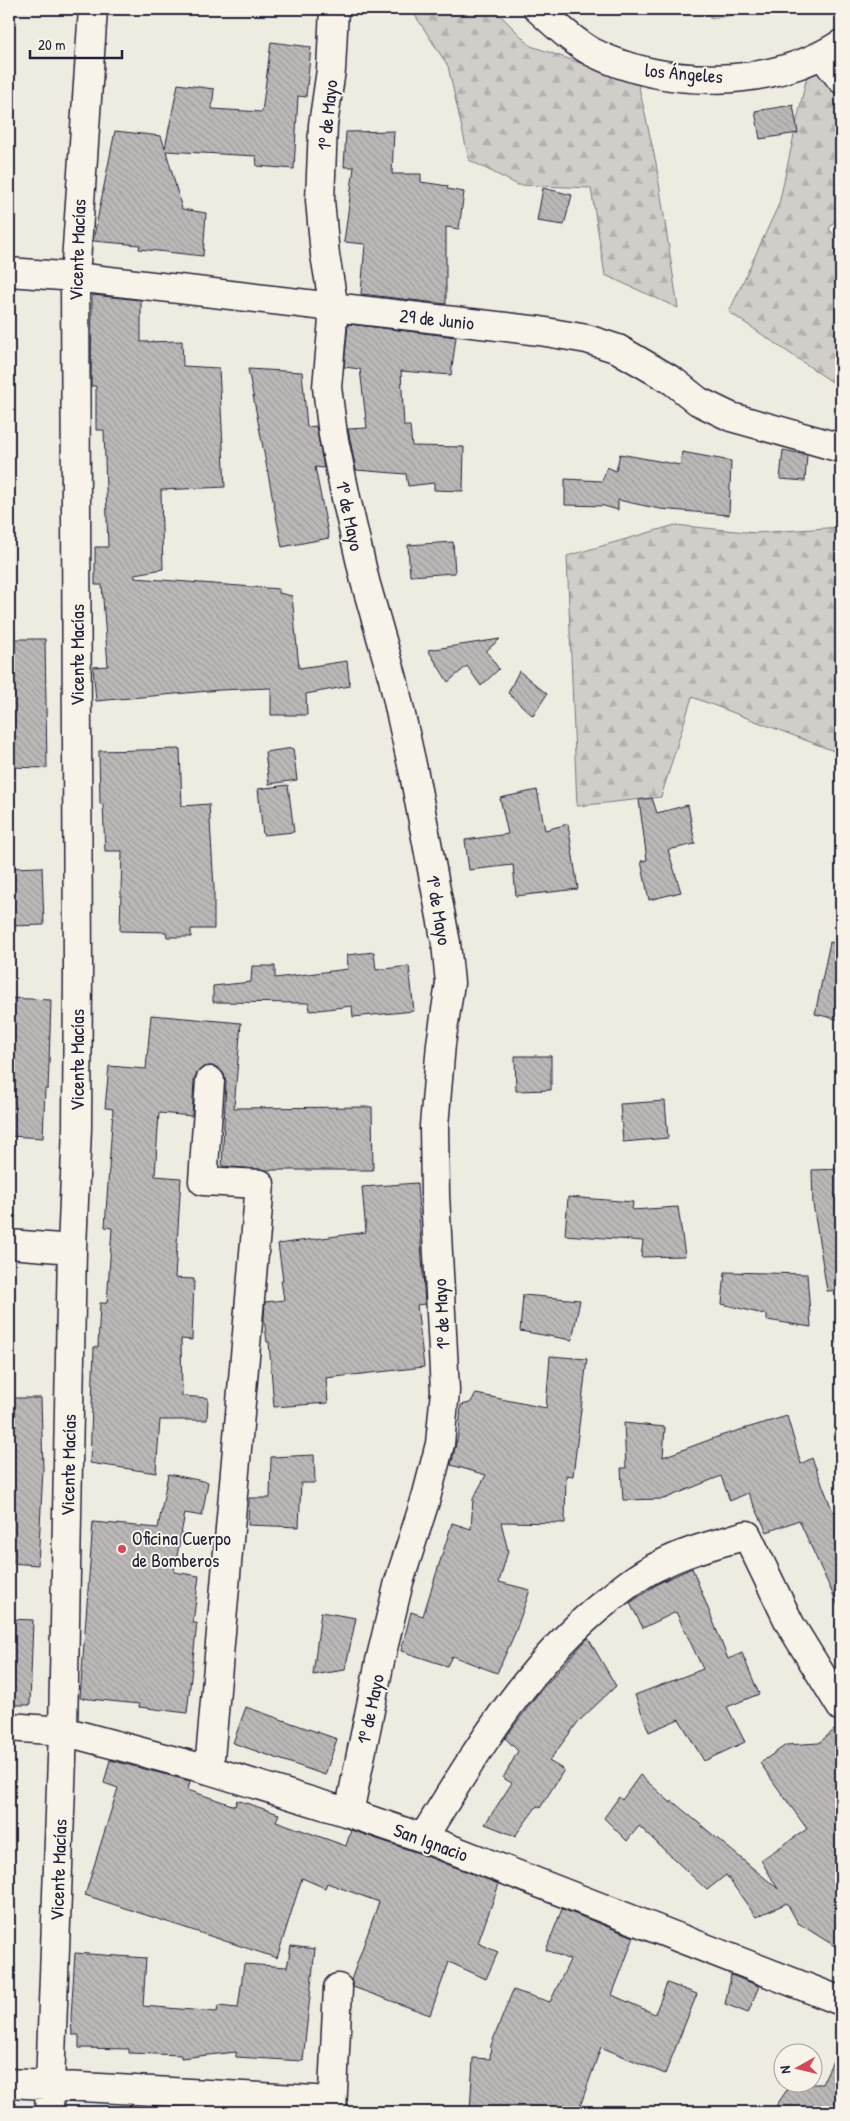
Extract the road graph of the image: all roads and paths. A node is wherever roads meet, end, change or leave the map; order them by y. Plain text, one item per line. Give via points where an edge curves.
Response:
1 (93, 9) edge
2 (334, 9) edge
3 (538, 9) edge
4 (832, 50) edge
5 (841, 80) edge
6 (9, 272) edge
7 (75, 277) junction
8 (334, 308) junction
9 (841, 448) edge
10 (210, 1080) dead end
11 (9, 1244) edge
12 (72, 1249) junction
13 (841, 1707) edge
14 (9, 1727) edge
15 (63, 1731) junction
16 (209, 1770) junction
17 (350, 1813) junction
18 (423, 1838) junction
19 (338, 1988) dead end
20 (841, 2001) edge
21 (9, 2083) edge
22 (50, 2085) junction
23 (332, 2107) edge
24 (49, 2112) edge

1 - 7 street, Vicente Macías
2 - 8 street, 1º de Mayo via 320,200
3 - 4 street, los Ángeles via 590,51 625,66 666,75 745,77 785,70
4 - 5 street
6 - 7 street, 29 de Junio
7 - 8 street, 29 de Junio
7 - 12 street, Vicente Macías via 78,971
8 - 9 street, 29 de Junio via 587,339 618,349 673,381 698,401 731,417
8 - 17 street, 1º de Mayo via 327,387 333,435 364,581 393,680 414,774 446,944 450,983 434,1126 445,1391 440,1444 399,1582
10 - 16 street via 203,1181 260,1184
11 - 12 street
12 - 15 street, Vicente Macías
13 - 18 street via 790,1624 747,1535 696,1549 656,1566 619,1592 586,1617 554,1650 503,1712
14 - 15 street, San Ignacio
15 - 16 street, San Ignacio
15 - 22 street, Vicente Macías
16 - 17 street, San Ignacio
17 - 18 street, San Ignacio
18 - 20 street, San Ignacio
19 - 23 street
21 - 22 street
22 - 23 street
22 - 24 street, Vicente Macías

